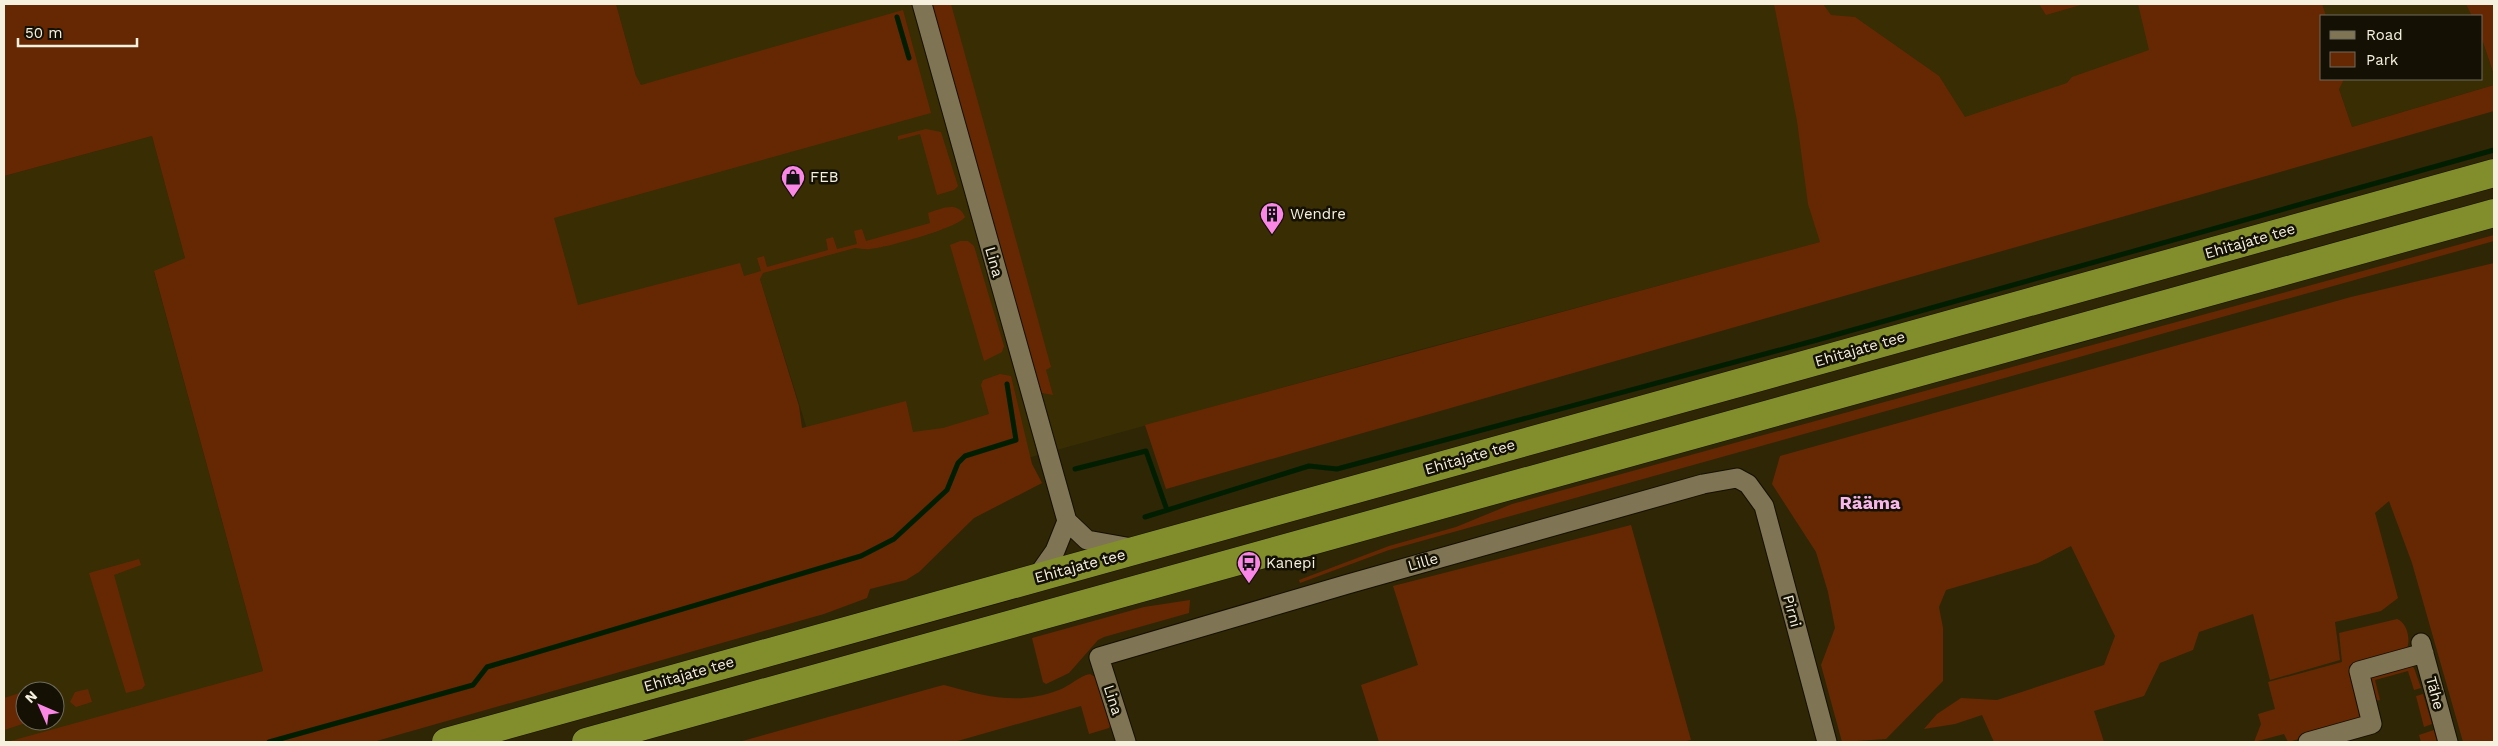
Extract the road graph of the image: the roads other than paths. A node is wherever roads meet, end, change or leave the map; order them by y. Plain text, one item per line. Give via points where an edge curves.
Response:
1 (922, 4) edge
2 (2494, 173) edge
3 (2494, 213) edge
4 (1748, 484) joint
5 (1067, 521) junction
6 (1138, 550) junction
7 (1036, 578) junction
8 (1099, 657) joint
9 (446, 742) edge
10 (586, 742) edge
11 (1126, 742) edge
12 (1827, 742) edge
13 (2308, 742) edge
14 (2448, 742) edge

1 - 5 street, Lina
2 - 6 highway, Ehitajate tee
3 - 10 highway
4 - 8 street, Lille via 1738,478 1703,484
4 - 12 street, Pirni via 1764,506
5 - 6 street via 1087,540
5 - 7 street via 1054,551
6 - 7 highway, Ehitajate tee
7 - 9 highway, Ehitajate tee
8 - 11 street, Lina
13 - 14 street, Tähe via 2372,724 2359,671 2423,648

